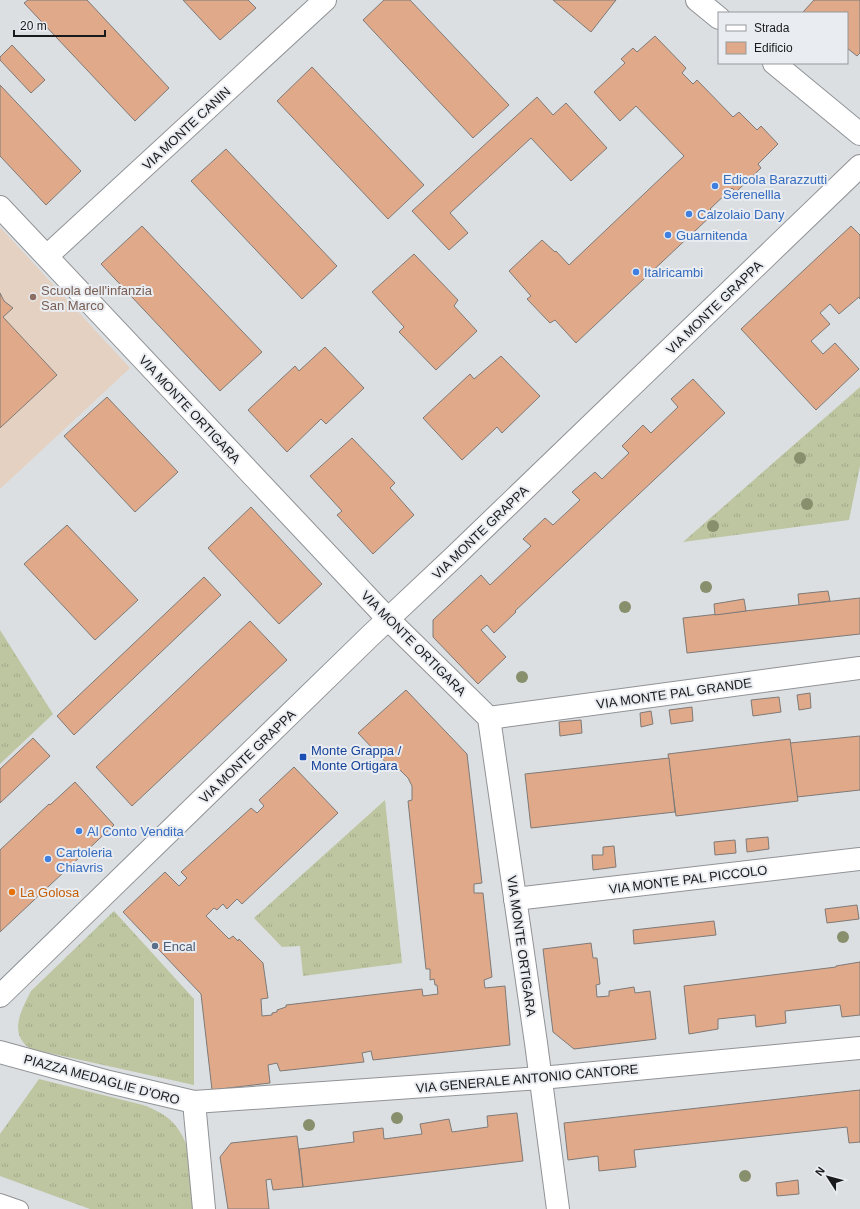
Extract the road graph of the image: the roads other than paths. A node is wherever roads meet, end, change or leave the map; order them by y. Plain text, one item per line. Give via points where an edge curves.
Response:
1 (325, 0) edge
2 (697, 0) edge
3 (718, 17) edge
4 (775, 64) edge
5 (860, 134) edge
6 (860, 166) edge
7 (0, 207) edge
8 (47, 256) junction
9 (388, 619) junction
10 (860, 668) edge
11 (489, 718) junction
12 (860, 859) edge
13 (515, 899) junction
14 (4, 988) edge
15 (860, 1048) edge
16 (0, 1052) edge
17 (541, 1078) junction
18 (194, 1102) junction
19 (0, 1202) edge
20 (20, 1209) edge
21 (204, 1209) edge
22 (558, 1209) edge

1 - 8 street, VIA MONTE CANIN
2 - 3 street
4 - 5 street
6 - 9 street, VIA MONTE GRAPPA
7 - 8 street, VIA MONTE ORTIGARA
8 - 9 street, VIA MONTE ORTIGARA
9 - 11 street, VIA MONTE ORTIGARA
9 - 14 street, VIA MONTE GRAPPA
10 - 11 street, VIA MONTE PAL GRANDE
11 - 13 street, VIA MONTE ORTIGARA
12 - 13 street, VIA MONTE PAL PICCOLO
13 - 17 street, VIA MONTE ORTIGARA
15 - 17 street, VIA GENERALE ANTONIO CANTORE
16 - 18 street, PIAZZA MEDAGLIE D'ORO
17 - 18 street, VIA GENERALE ANTONIO CANTORE
17 - 22 street, VIA MONTE ORTIGARA
18 - 21 street, PIAZZA MEDAGLIE D'ORO
19 - 20 lane

